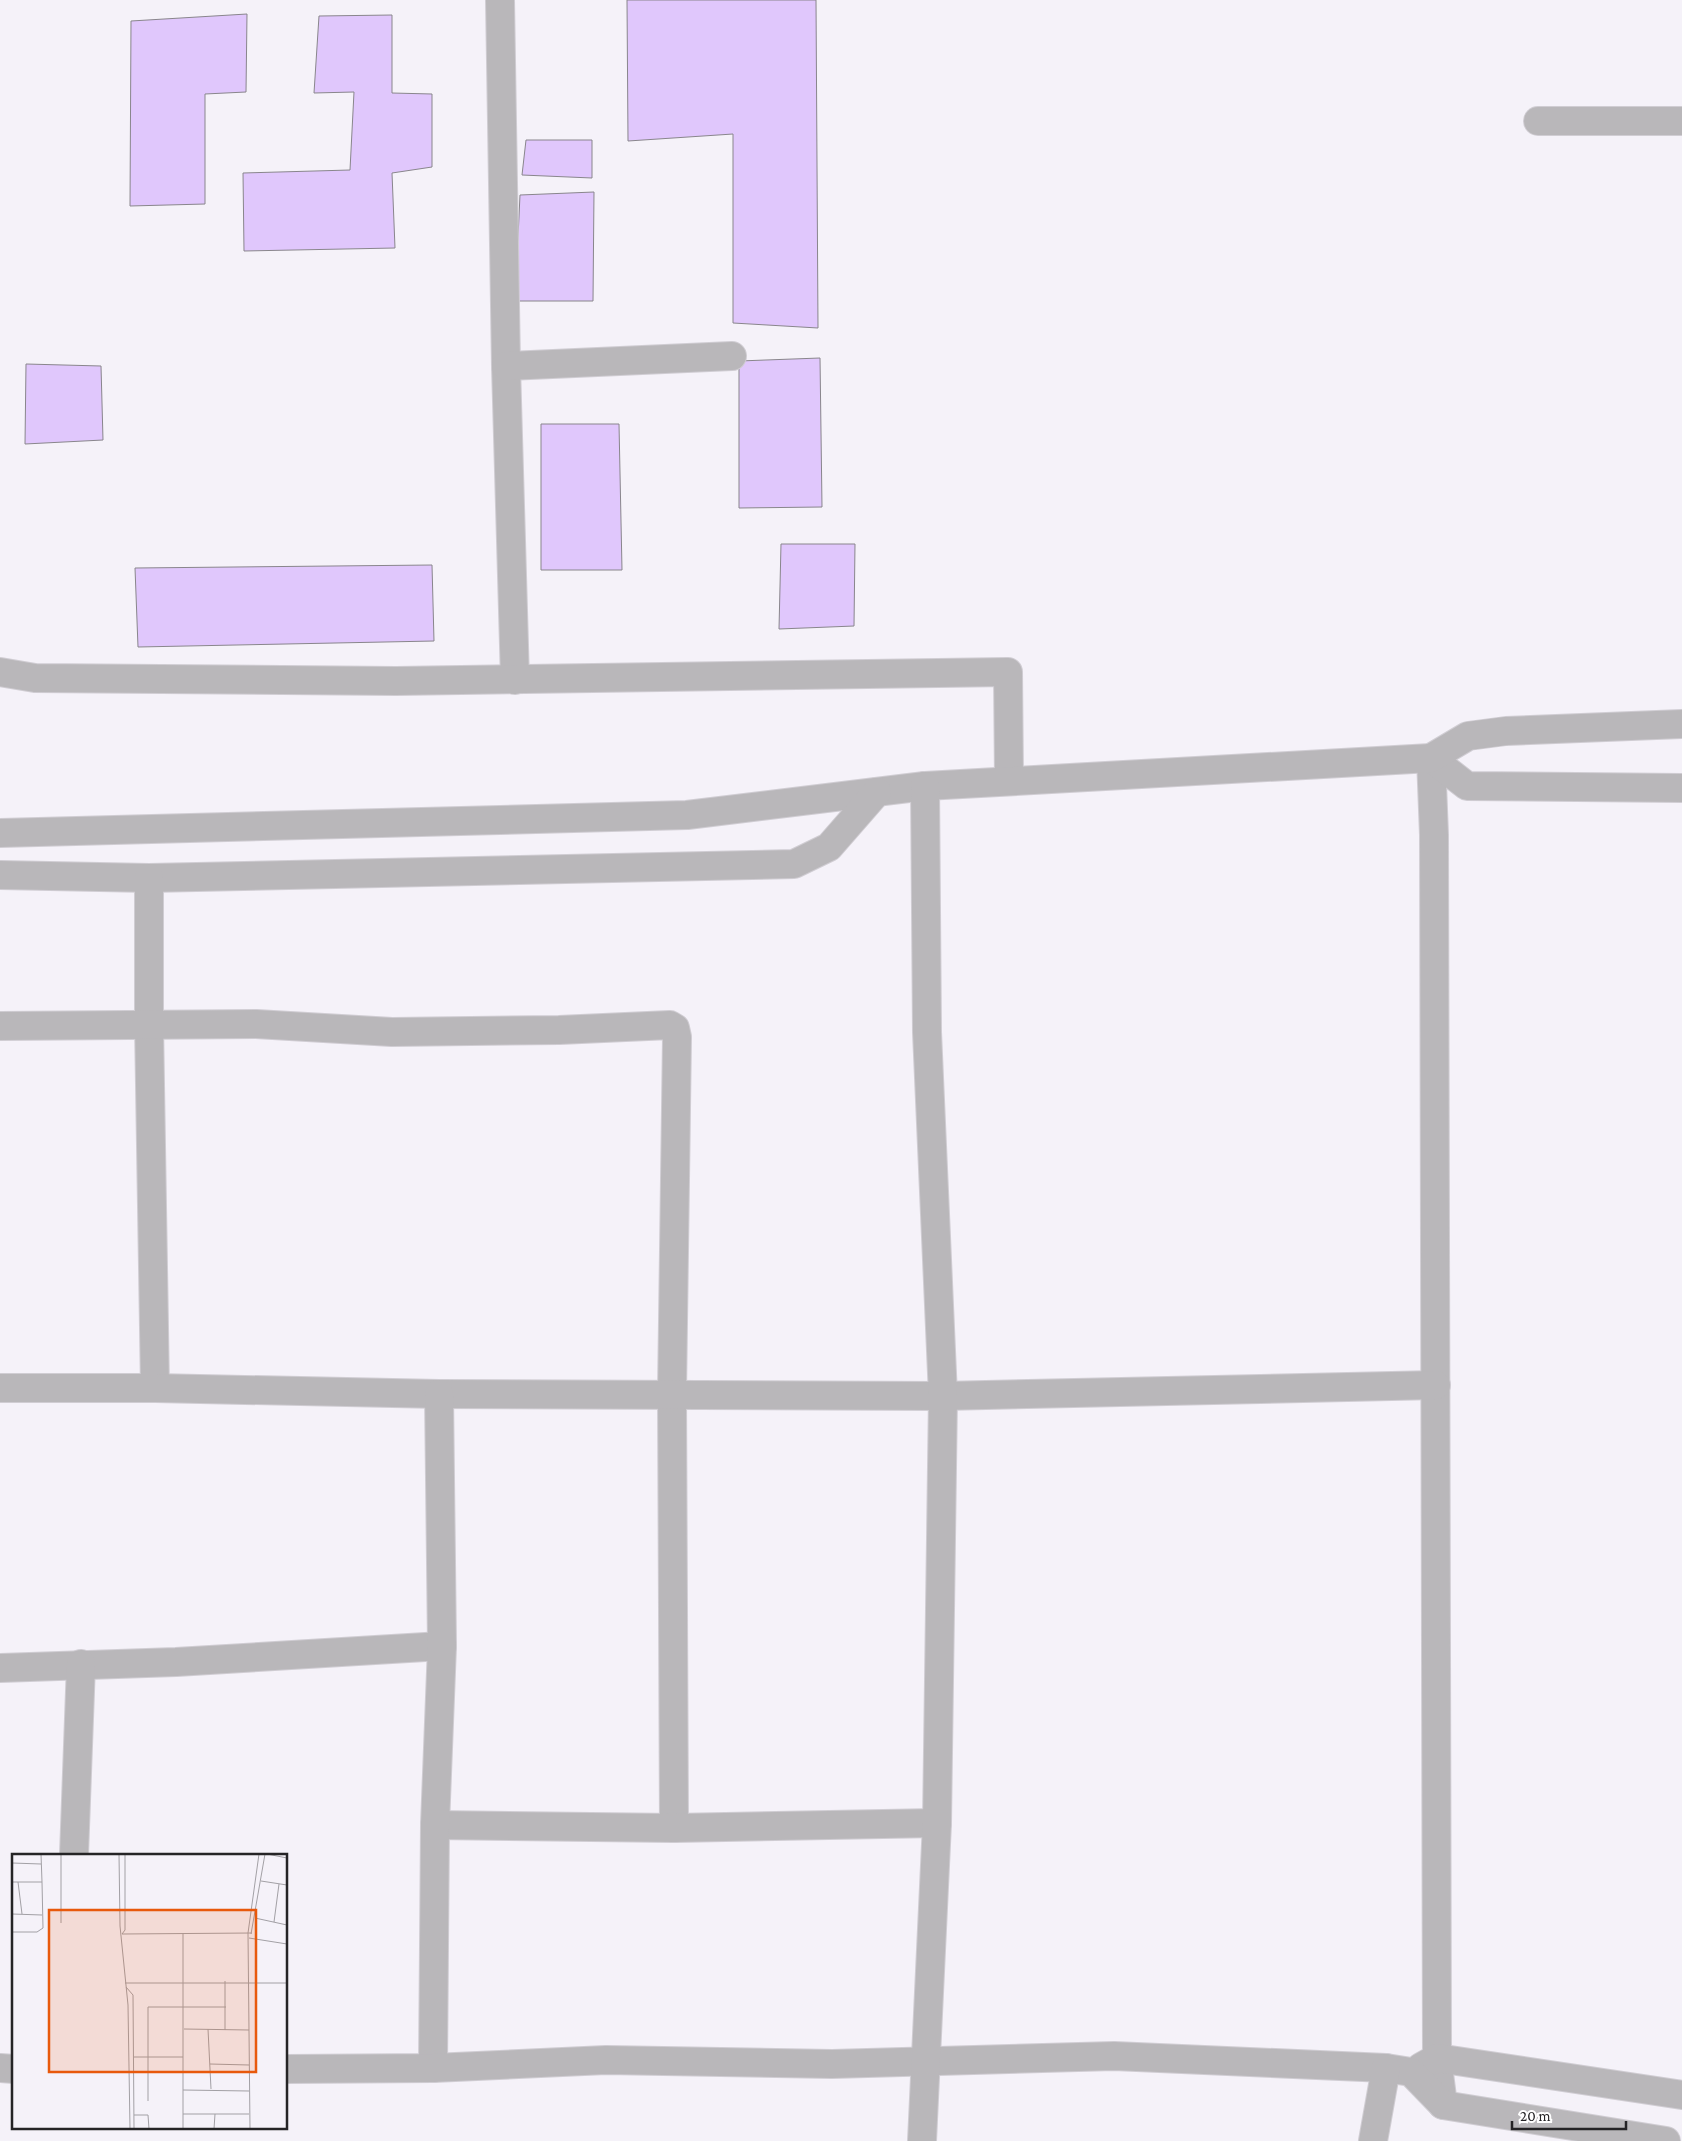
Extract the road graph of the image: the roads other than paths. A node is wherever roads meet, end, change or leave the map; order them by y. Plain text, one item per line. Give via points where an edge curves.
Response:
1 (500, 0) edge
2 (1538, 121) dead end
3 (1682, 121) edge
4 (732, 356) dead end
5 (506, 366) junction
6 (0, 672) edge
7 (514, 680) junction
8 (1682, 724) edge
9 (1430, 758) junction
10 (1009, 779) junction
11 (925, 786) junction
12 (1682, 788) edge
13 (877, 792) junction
14 (0, 833) edge
15 (0, 876) edge
16 (149, 878) junction
17 (149, 1024) junction
18 (0, 1026) edge
19 (1436, 1385) junction
20 (0, 1388) edge
21 (155, 1388) junction
22 (672, 1393) junction
23 (439, 1394) junction
24 (943, 1396) junction
25 (442, 1646) junction
26 (81, 1664) junction
27 (0, 1668) edge
28 (937, 1823) junction
29 (435, 1825) junction
30 (674, 1828) junction
31 (74, 1854) edge
32 (1437, 2058) junction
33 (925, 2062) junction
34 (433, 2068) junction
35 (288, 2069) edge
36 (1398, 2070) junction
37 (1682, 2095) edge
38 (1443, 2105) junction
39 (1588, 2135) edge
40 (922, 2141) edge
41 (1373, 2141) edge
42 (1666, 2141) edge

1 - 5 street
2 - 3 street
4 - 5 street
5 - 7 street
6 - 7 street via 35,678
7 - 10 street via 1008,672
8 - 9 street via 1506,731 1468,736
9 - 10 street
9 - 12 street via 1467,786
9 - 19 street via 1434,835
10 - 11 street
11 - 13 street
11 - 24 street via 927,1032
13 - 14 street via 687,815
13 - 16 street via 828,847 794,864
15 - 16 street
16 - 17 street
17 - 18 street
17 - 21 street
17 - 22 street via 256,1024 392,1032 670,1025 675,1028
19 - 24 street
19 - 32 street
20 - 21 street
21 - 23 street
22 - 23 street
22 - 24 street
22 - 30 street
23 - 25 street
24 - 28 street
25 - 26 street via 176,1662
25 - 29 street
26 - 27 street
26 - 31 street
28 - 30 street
28 - 33 street
29 - 30 street
29 - 34 street
32 - 36 street
32 - 37 street
32 - 38 street
33 - 34 street via 606,2060
33 - 36 street via 1114,2056
33 - 40 street
34 - 35 street
36 - 38 street
36 - 41 street
38 - 39 street
39 - 42 street

